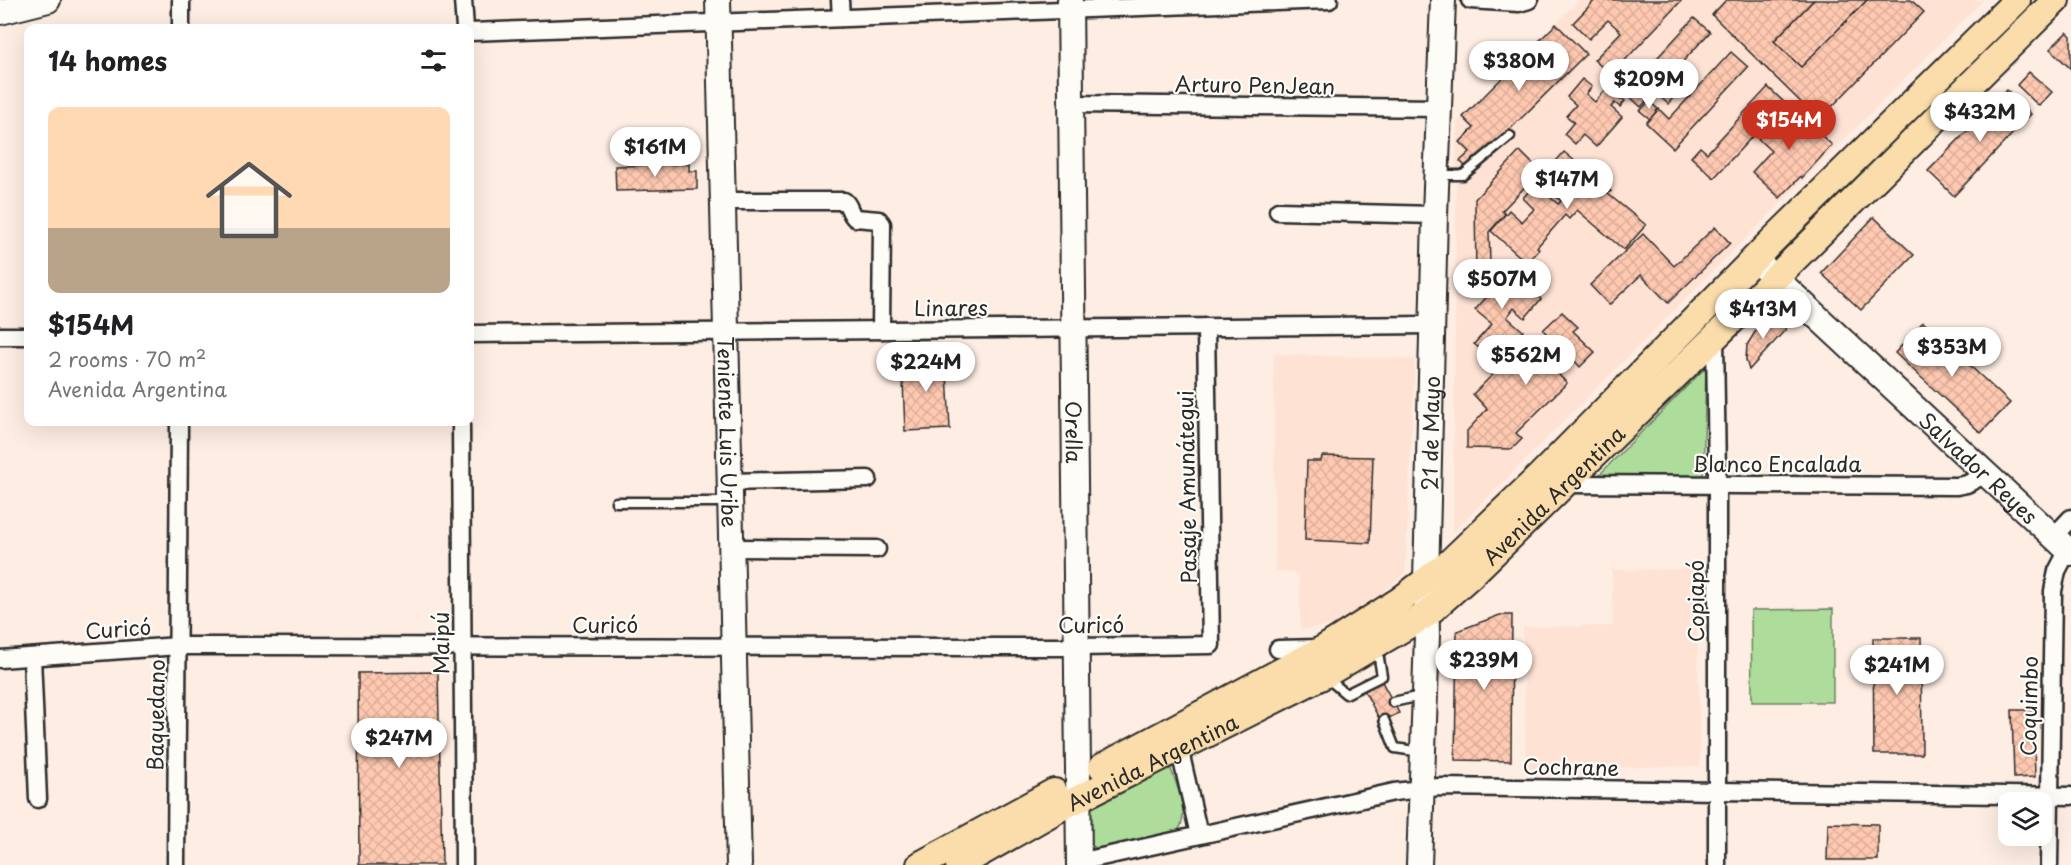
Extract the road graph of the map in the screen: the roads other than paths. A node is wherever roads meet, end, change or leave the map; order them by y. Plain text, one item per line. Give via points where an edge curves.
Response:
1 (48, 0) edge
2 (181, 0) edge
3 (463, 0) edge
4 (840, 0) edge
5 (1318, 0) edge
6 (1329, 0) edge
7 (1443, 0) edge
8 (1470, 0) edge
9 (1529, 0) edge
10 (2017, 0) edge
11 (2056, 0) edge
12 (1203, 2) edge
13 (1070, 5) edge
14 (947, 7) edge
15 (718, 11) edge
16 (0, 12) edge
17 (841, 18) junction
18 (181, 24) edge
19 (465, 24) edge
20 (474, 32) edge
21 (1071, 104) junction
22 (1439, 108) junction
23 (1510, 136) dead end
24 (1437, 175) junction
25 (723, 201) junction
26 (1278, 212) dead end
27 (1435, 215) junction
28 (1755, 259) junction
29 (1776, 278) junction
30 (1433, 326) junction
31 (1206, 327) junction
32 (1073, 328) junction
33 (881, 330) junction
34 (726, 332) junction
35 (474, 334) edge
36 (0, 336) edge
37 (24, 336) edge
38 (1715, 337) junction
39 (179, 426) edge
40 (461, 426) edge
41 (1986, 474) junction
42 (868, 479) dead end
43 (1565, 484) junction
44 (1718, 485) junction
45 (730, 492) junction
46 (616, 502) dead end
47 (2071, 518) edge
48 (2064, 547) edge
49 (731, 548) junction
50 (877, 549) dead end
51 (1426, 581) junction
52 (1427, 614) junction
53 (1211, 645) joint
54 (1377, 645) junction
55 (178, 646) junction
56 (462, 646) junction
57 (734, 646) junction
58 (1077, 647) junction
59 (1325, 648) junction
60 (1278, 649) dead end
61 (32, 657) junction
62 (0, 659) edge
63 (1324, 675) junction
64 (1425, 696) junction
65 (1393, 702) dead end
66 (1384, 720) dead end
67 (1179, 747) junction
68 (1422, 752) junction
69 (1420, 789) junction
70 (1078, 790) junction
71 (1717, 791) junction
72 (2049, 792) edge
73 (1998, 795) edge
74 (2052, 796) edge
75 (2071, 796) edge
76 (38, 799) dead end
77 (1199, 835) junction
78 (2049, 846) edge
79 (1079, 863) edge
80 (176, 865) edge
81 (464, 865) edge
82 (739, 865) edge
83 (920, 865) edge
84 (959, 865) edge
85 (1419, 865) edge
86 (1717, 865) edge
87 (2049, 865) edge

1 - 16 street
2 - 18 street
3 - 19 street
4 - 17 street
5 - 6 street
5 - 12 street
7 - 22 street, 21 de Mayo
8 - 9 street
10 - 28 main road, Avenida Argentina
11 - 29 main road, Avenida Argentina
12 - 13 street
13 - 14 street
13 - 21 street, Orella
14 - 17 street
15 - 17 street
15 - 20 street
15 - 25 street, Teniente Luis Uribe
21 - 22 street, Arturo PenJean
21 - 32 street, Orella
22 - 24 street, 21 de Mayo
23 - 24 lane via 1463,175
24 - 27 street, 21 de Mayo
25 - 33 street via 844,201 855,218 879,220
25 - 34 street, Teniente Luis Uribe
26 - 27 street
27 - 30 street, 21 de Mayo
28 - 29 street, Salvador Reyes
28 - 51 main road, Avenida Argentina via 1540,476
29 - 38 main road, Avenida Argentina
29 - 41 street, Salvador Reyes
30 - 31 street, Linares
30 - 51 street, 21 de Mayo
31 - 32 street, Linares
31 - 53 street, Pasaje Amunátegui
32 - 33 street, Linares
32 - 58 street, Orella
33 - 34 street, Linares
34 - 35 street, Linares
34 - 45 street, Teniente Luis Uribe
36 - 37 street
38 - 43 main road, Avenida Argentina
38 - 44 street, Copiapó
39 - 55 street, Baquedano
40 - 56 street, Maipú
41 - 44 street, Blanco Encalada via 1957,486
41 - 48 street, Salvador Reyes
42 - 45 street
43 - 44 street, Blanco Encalada
43 - 52 main road, Avenida Argentina
44 - 71 street, Copiapó
45 - 46 lane
45 - 49 street, Teniente Luis Uribe
47 - 48 street, Coquimbo
48 - 72 street, Coquimbo via 2053,591
49 - 50 street
49 - 57 street, Teniente Luis Uribe
51 - 52 street, 21 de Mayo
51 - 59 main road, Avenida Argentina
52 - 54 main road, Avenida Argentina
52 - 64 street, 21 de Mayo
53 - 58 street, Curicó
54 - 63 main road, Avenida Argentina
54 - 63 lane via 1382,676 1369,685 1346,694
55 - 56 street, Curicó
55 - 61 street, Curicó
55 - 80 street, Baquedano
56 - 57 street, Curicó
56 - 81 street, Maipú
57 - 58 street, Curicó
57 - 82 street, Teniente Luis Uribe
58 - 70 street, Orella
59 - 60 street
59 - 70 main road, Avenida Argentina
61 - 62 street, Curicó
61 - 76 street
63 - 67 main road, Avenida Argentina
64 - 65 lane
64 - 68 street, 21 de Mayo
66 - 68 lane via 1395,748
67 - 70 main road, Avenida Argentina
67 - 77 street
68 - 69 street, 21 de Mayo
69 - 71 street, Cochrane
69 - 77 street, Cochrane
69 - 85 street, 21 de Mayo
70 - 79 street, Orella
70 - 83 main road, Avenida Argentina
70 - 84 main road, Avenida Argentina
71 - 73 street, Cochrane
71 - 86 street, Copiapó
74 - 75 street, Cochrane
77 - 79 street, Cochrane
78 - 87 street, Coquimbo

